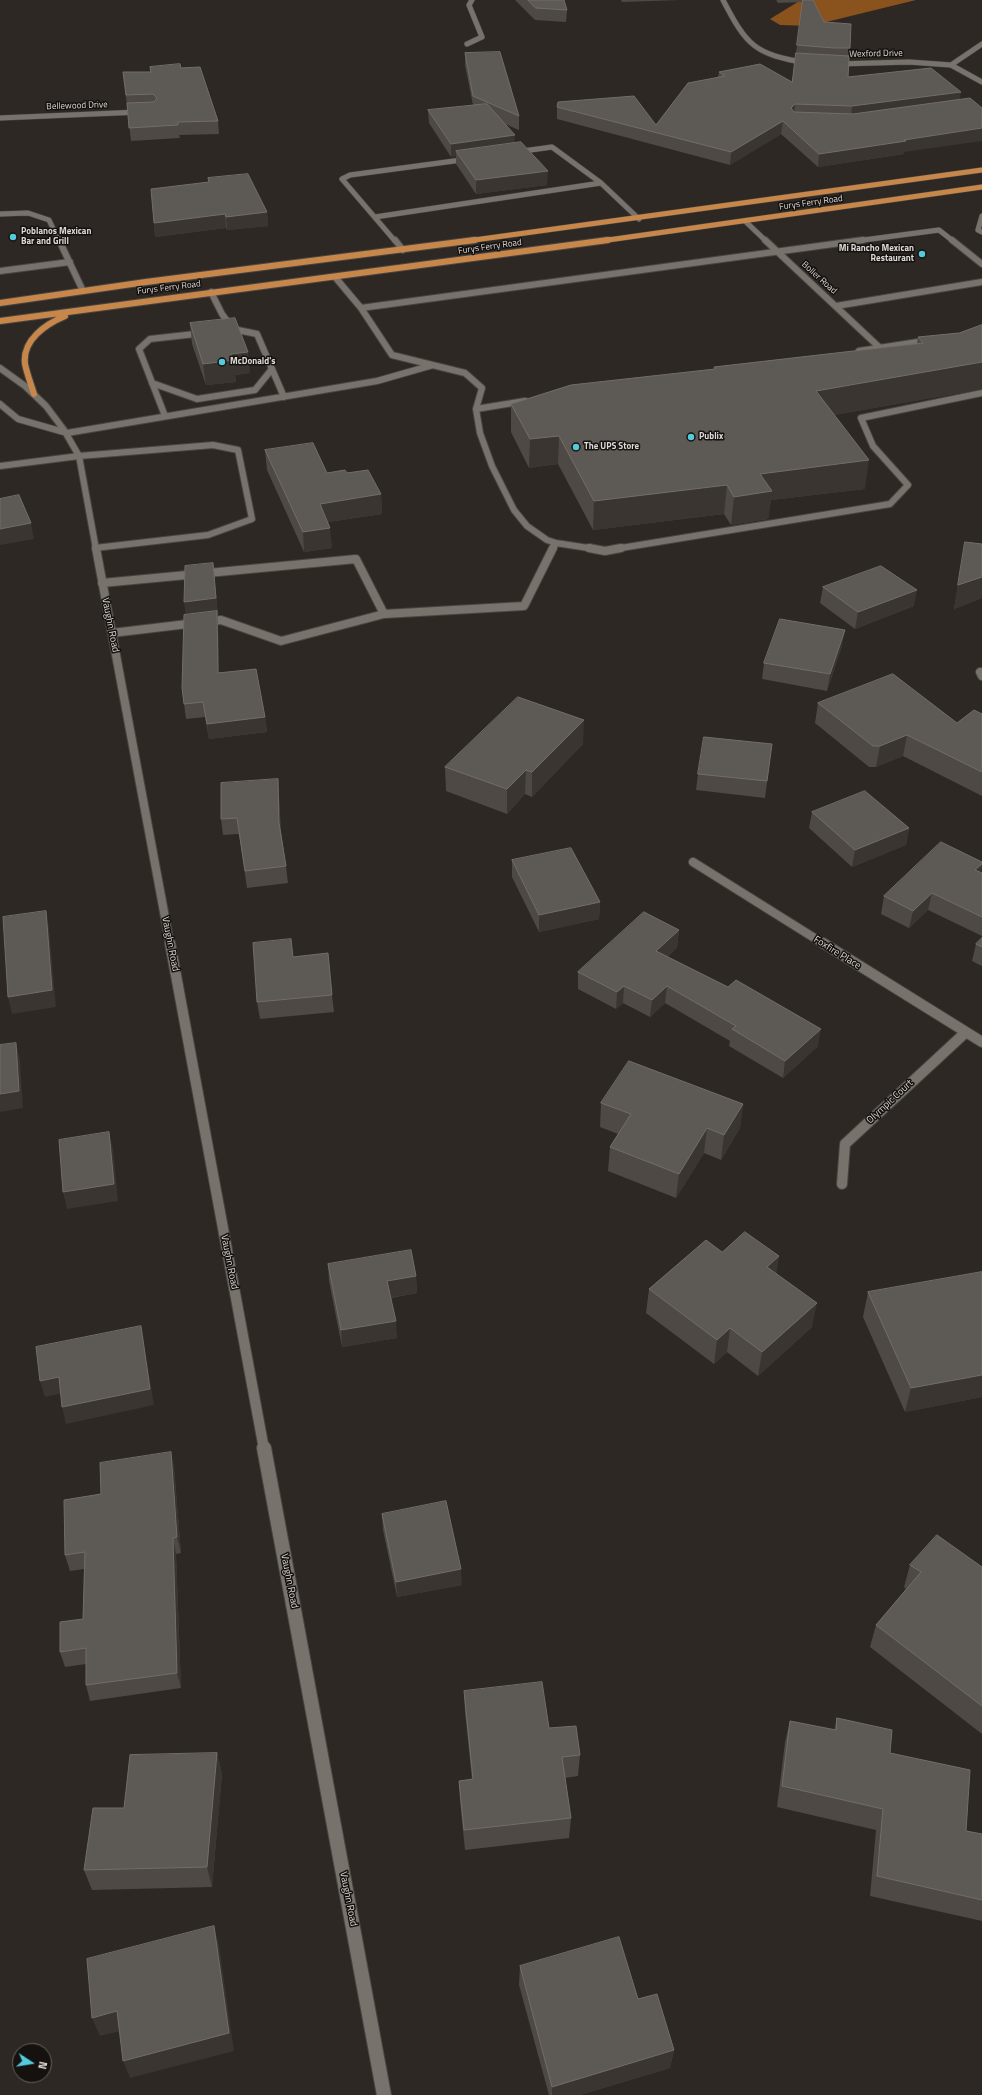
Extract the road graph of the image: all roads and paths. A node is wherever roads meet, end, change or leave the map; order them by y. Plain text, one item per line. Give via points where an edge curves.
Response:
1 (472, 0) edge
2 (723, 0) edge
3 (467, 44) dead end
4 (982, 44) edge
5 (814, 63) edge
6 (830, 64) edge
7 (951, 65) junction
8 (982, 82) edge
9 (147, 112) edge
10 (0, 118) edge
11 (513, 152) edge
12 (474, 158) edge
13 (982, 170) edge
14 (601, 183) junction
15 (982, 187) edge
16 (0, 214) edge
17 (982, 216) edge
18 (375, 217) junction
19 (639, 219) junction
20 (745, 221) junction
21 (982, 232) edge
22 (403, 250) junction
23 (778, 253) junction
24 (70, 262) junction
25 (982, 264) edge
26 (0, 271) edge
27 (335, 277) junction
28 (982, 282) edge
29 (83, 291) junction
30 (211, 292) junction
31 (0, 303) edge
32 (836, 306) junction
33 (361, 308) junction
34 (77, 310) junction
35 (0, 321) edge
36 (233, 329) junction
37 (226, 330) edge
38 (210, 332) edge
39 (935, 339) edge
40 (880, 348) junction
41 (849, 352) edge
42 (435, 365) junction
43 (0, 368) edge
44 (272, 368) junction
45 (152, 383) junction
46 (982, 393) edge
47 (34, 394) junction
48 (284, 397) junction
49 (533, 400) edge
50 (0, 404) edge
51 (476, 409) junction
52 (165, 416) junction
53 (67, 433) junction
54 (79, 456) junction
55 (0, 466) edge
56 (556, 543) junction
57 (95, 548) junction
58 (102, 583) junction
59 (384, 614) junction
60 (112, 633) junction
61 (693, 862) dead end
62 (965, 1033) junction
63 (982, 1042) edge
64 (842, 1184) dead end
65 (384, 2095) edge

1 - 3 street via 469,5 482,36
2 - 5 street via 741,34 756,48 769,55
4 - 7 street
6 - 7 street, Wexford Drive via 909,62
7 - 8 street, Wexford Drive
9 - 10 street, Bellewood Drive
11 - 14 street via 552,147
12 - 18 street via 342,178
13 - 19 main road, Furys Ferry Road
14 - 18 street
14 - 19 street
15 - 20 main road, Furys Ferry Road
16 - 24 street via 28,213 49,220
17 - 21 street via 978,230
18 - 22 street
19 - 22 main road, Furys Ferry Road
20 - 23 street, Boller Road
20 - 27 main road, Furys Ferry Road
22 - 29 main road, Furys Ferry Road
23 - 25 street via 939,230
23 - 32 street, Boller Road
23 - 33 street
24 - 26 street
24 - 29 street
27 - 30 main road, Furys Ferry Road
27 - 33 street
28 - 32 street
29 - 31 main road, Furys Ferry Road
30 - 34 main road, Furys Ferry Road
30 - 36 street
32 - 40 street, Boller Road
33 - 42 street via 392,355
34 - 35 main road, Furys Ferry Road
34 - 47 main road via 53,320 33,337 25,360
36 - 37 street
36 - 44 street via 257,334
38 - 45 street via 150,339 138,349
39 - 40 street
40 - 41 street
42 - 48 street via 377,381
42 - 51 street via 465,373 482,388
43 - 47 street, Vaughn Road via 19,379
44 - 45 street via 255,390 197,398
44 - 48 street
45 - 52 street
46 - 56 street via 861,418 873,446 908,485 890,504 605,551
47 - 53 street, Vaughn Road via 48,407
48 - 52 street
49 - 51 street
50 - 53 street via 18,419
51 - 56 street via 480,437 505,494 520,520 550,542
52 - 53 street
53 - 54 street, Vaughn Road
54 - 55 street
54 - 57 street, Vaughn Road
54 - 57 street via 213,445 238,450 252,519 208,535
56 - 59 street via 524,606
57 - 58 street, Vaughn Road
58 - 59 street via 356,559
58 - 60 street, Vaughn Road
59 - 60 street via 282,641 221,620
60 - 65 street, Vaughn Road
61 - 62 street, Foxfire Place
62 - 63 street, Foxfire Place
62 - 64 street, Olympic Court via 845,1144

